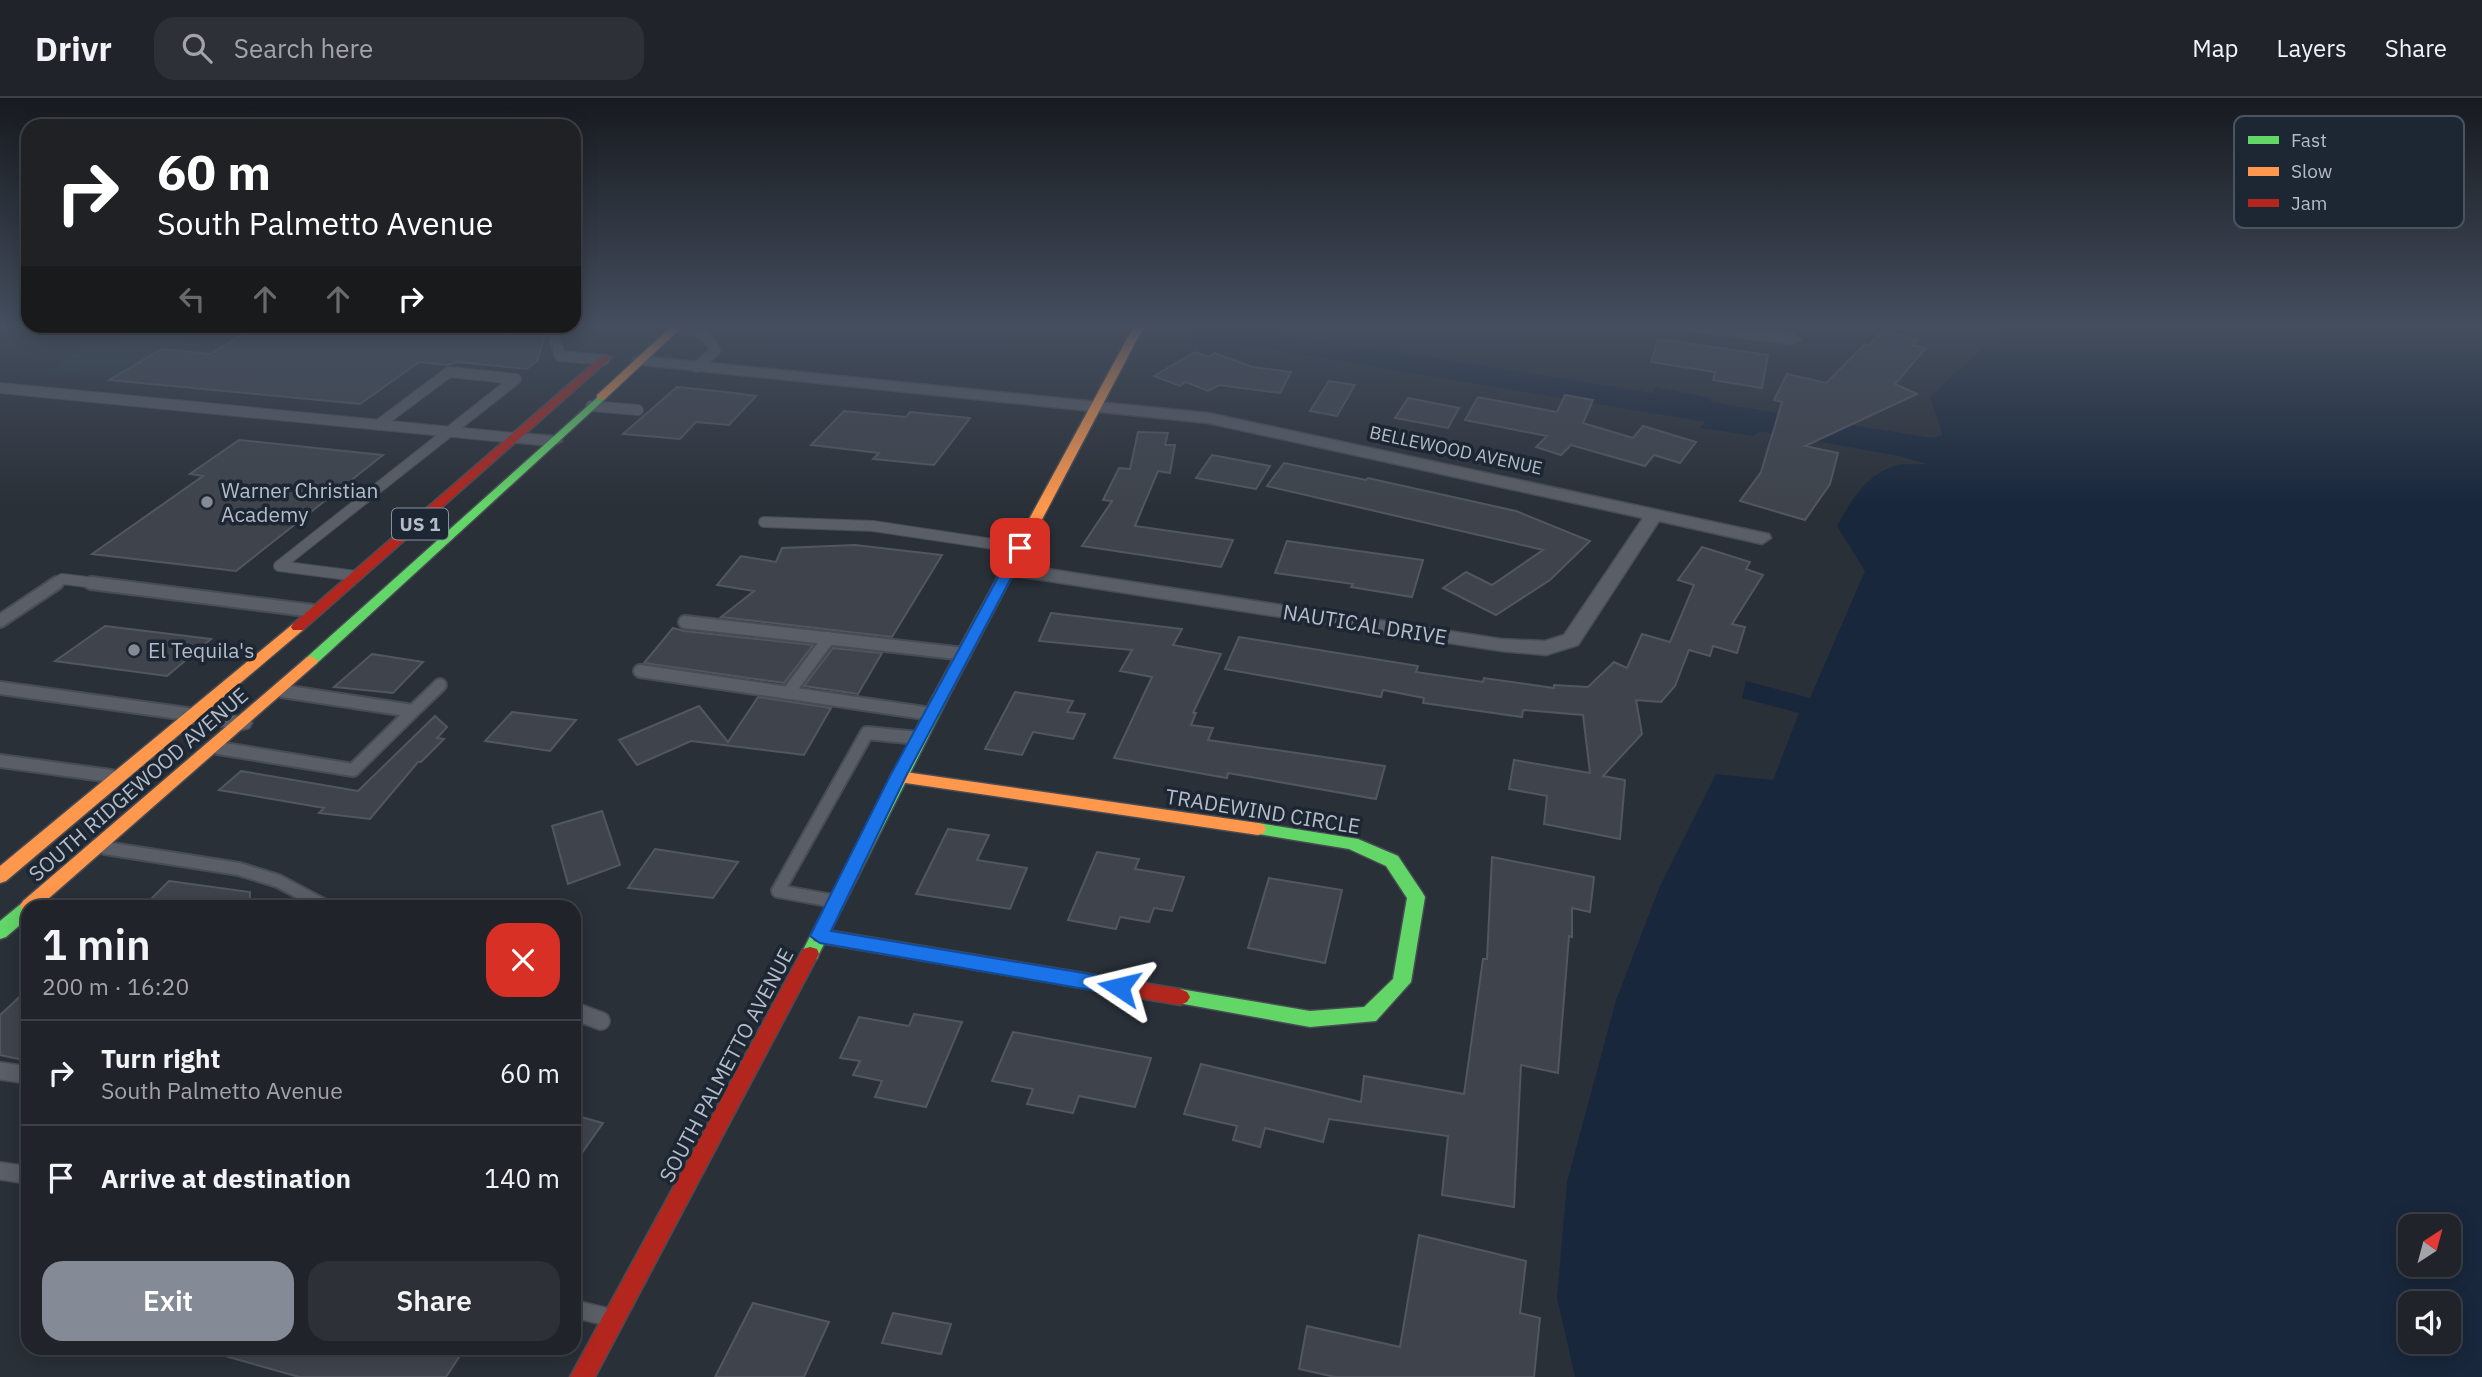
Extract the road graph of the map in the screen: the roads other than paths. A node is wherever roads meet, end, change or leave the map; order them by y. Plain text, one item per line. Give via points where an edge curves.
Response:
1 (431, 386) edge
2 (507, 386) edge
3 (575, 386) edge
4 (613, 386) edge
5 (878, 386) edge
6 (1106, 386) edge
7 (0, 388) edge
8 (591, 406) junction
9 (1093, 408) junction
10 (638, 410) dead end
11 (378, 425) junction
12 (449, 431) junction
13 (517, 438) junction
14 (554, 441) junction
15 (1655, 514) junction
16 (764, 522) dead end
17 (1762, 538) dead end
18 (1020, 548) junction
19 (1009, 569) junction
20 (359, 576) junction
21 (318, 611) junction
22 (0, 621) edge
23 (685, 622) dead end
24 (829, 638) junction
25 (964, 654) junction
26 (640, 671) dead end
27 (440, 685) dead end
28 (0, 688) edge
29 (278, 690) junction
30 (788, 693) junction
31 (413, 711) junction
32 (193, 715) junction
33 (931, 715) junction
34 (241, 723) junction
35 (918, 738) junction
36 (213, 747) junction
37 (0, 761) edge
38 (898, 776) junction
39 (118, 777) junction
40 (98, 847) junction
41 (0, 853) edge
42 (19, 860) junction
43 (0, 876) edge
44 (37, 900) edge
45 (314, 900) edge
46 (837, 901) junction
47 (21, 914) edge
48 (0, 932) edge
49 (820, 936) junction
50 (581, 1014) edge
51 (601, 1021) dead end
52 (0, 1071) edge
53 (21, 1074) edge
54 (0, 1171) edge
55 (21, 1174) edge
56 (581, 1311) edge
57 (614, 1318) junction
58 (582, 1377) edge

1 - 11 lane
2 - 12 lane
3 - 13 street, SOUTH RIDGEWOOD AVENUE / US 1
4 - 8 street, SOUTH RIDGEWOOD AVENUE / US 1
5 - 9 street, BELLEWOOD AVENUE
6 - 9 street, SOUTH PALMETTO AVENUE
7 - 11 lane
8 - 10 lane
8 - 14 street, SOUTH RIDGEWOOD AVENUE / US 1
9 - 15 street, BELLEWOOD AVENUE via 1208,418
9 - 18 street, SOUTH PALMETTO AVENUE
11 - 12 lane
12 - 13 lane
12 - 20 lane via 279,566
13 - 14 street
13 - 20 street, SOUTH RIDGEWOOD AVENUE / US 1
14 - 29 street, SOUTH RIDGEWOOD AVENUE / US 1
15 - 17 street, BELLEWOOD AVENUE
15 - 19 street, NAUTICAL DRIVE via 1571,640 1546,648 1501,645
16 - 18 lane via 873,526
18 - 19 street, SOUTH PALMETTO AVENUE
19 - 25 street, SOUTH PALMETTO AVENUE
20 - 21 street, SOUTH RIDGEWOOD AVENUE / US 1
21 - 22 lane via 61,579
21 - 32 street, SOUTH RIDGEWOOD AVENUE / US 1
23 - 24 lane
24 - 25 lane
24 - 30 lane
25 - 33 street, SOUTH PALMETTO AVENUE
26 - 30 lane
27 - 31 lane
28 - 32 lane
29 - 31 lane
29 - 34 street, SOUTH RIDGEWOOD AVENUE / US 1
30 - 33 lane
31 - 36 lane via 353,770
32 - 34 street
32 - 39 street, SOUTH RIDGEWOOD AVENUE / US 1
33 - 35 street, SOUTH PALMETTO AVENUE
34 - 36 street, SOUTH RIDGEWOOD AVENUE / US 1
35 - 38 street, SOUTH PALMETTO AVENUE
35 - 46 lane via 867,733 778,891
36 - 40 street, SOUTH RIDGEWOOD AVENUE / US 1
37 - 39 lane
38 - 46 street, SOUTH PALMETTO AVENUE
38 - 49 street, TRADEWIND CIRCLE via 1352,843 1392,861 1416,897 1402,982 1369,1015 1310,1019
39 - 42 street, SOUTH RIDGEWOOD AVENUE / US 1
40 - 44 street, SOUTH RIDGEWOOD AVENUE / US 1
40 - 45 lane via 239,869 278,881
41 - 42 lane
42 - 43 street, SOUTH RIDGEWOOD AVENUE / US 1
46 - 49 street, SOUTH PALMETTO AVENUE
47 - 48 street, SOUTH RIDGEWOOD AVENUE / US 1
49 - 57 street, SOUTH PALMETTO AVENUE
50 - 51 lane
52 - 53 lane
54 - 55 lane
56 - 57 lane
57 - 58 street, SOUTH PALMETTO AVENUE

